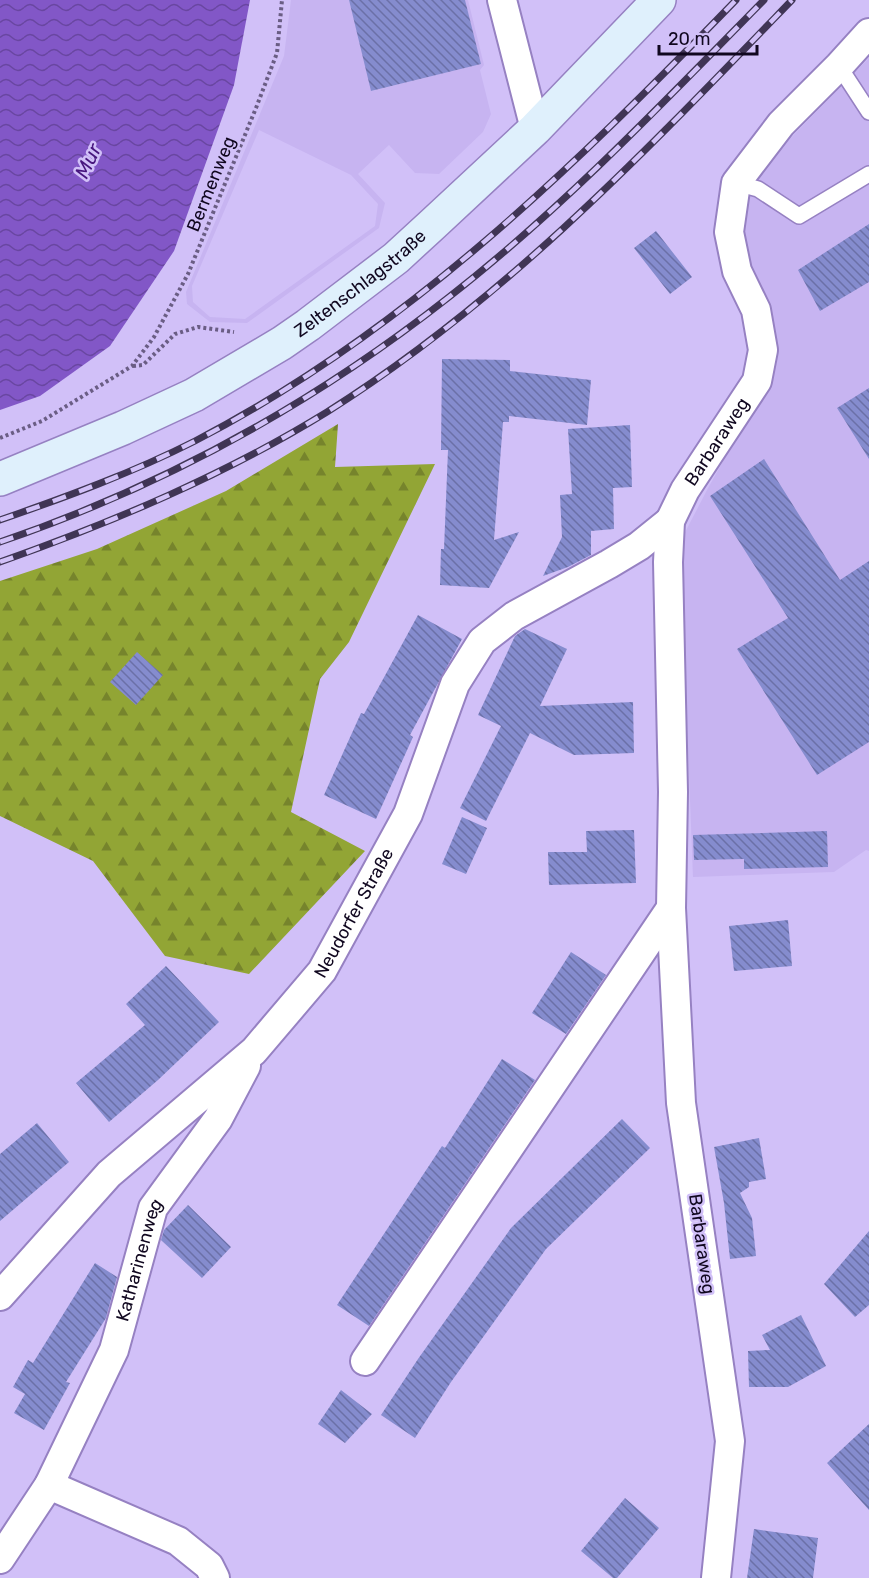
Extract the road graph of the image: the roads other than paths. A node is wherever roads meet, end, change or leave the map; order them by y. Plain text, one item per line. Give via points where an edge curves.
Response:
1 (502, 0) edge
2 (659, 0) edge
3 (869, 33) edge
4 (839, 66) junction
5 (869, 112) edge
6 (535, 129) junction
7 (869, 174) edge
8 (735, 183) junction
9 (0, 479) edge
10 (670, 521) junction
11 (671, 909) junction
12 (254, 1051) junction
13 (0, 1296) edge
14 (365, 1361) dead end
15 (49, 1485) junction
16 (0, 1559) edge
17 (215, 1578) edge
18 (716, 1578) edge

1 - 6 street
2 - 6 main road, Zeltenschlagstraße
3 - 4 street
4 - 5 lane
4 - 8 street via 781,124
6 - 9 main road, Zeltenschlagstraße via 396,258 282,343 194,395
7 - 8 lane via 799,216 758,189
8 - 10 street, Barbaraweg via 729,232 737,271 756,310 763,350 757,381 685,490
10 - 11 street, Barbaraweg
10 - 12 street, Neudorfer Straße via 639,546 513,616 482,641 455,684 408,814 321,971
11 - 14 street
11 - 18 street, Barbaraweg via 681,1103 730,1441
12 - 13 street, Neudorfer Straße via 109,1174
12 - 15 street, Katharinenweg via 218,1119 153,1208 114,1350
15 - 16 street, Katharinenweg
15 - 17 street via 178,1541 209,1566

